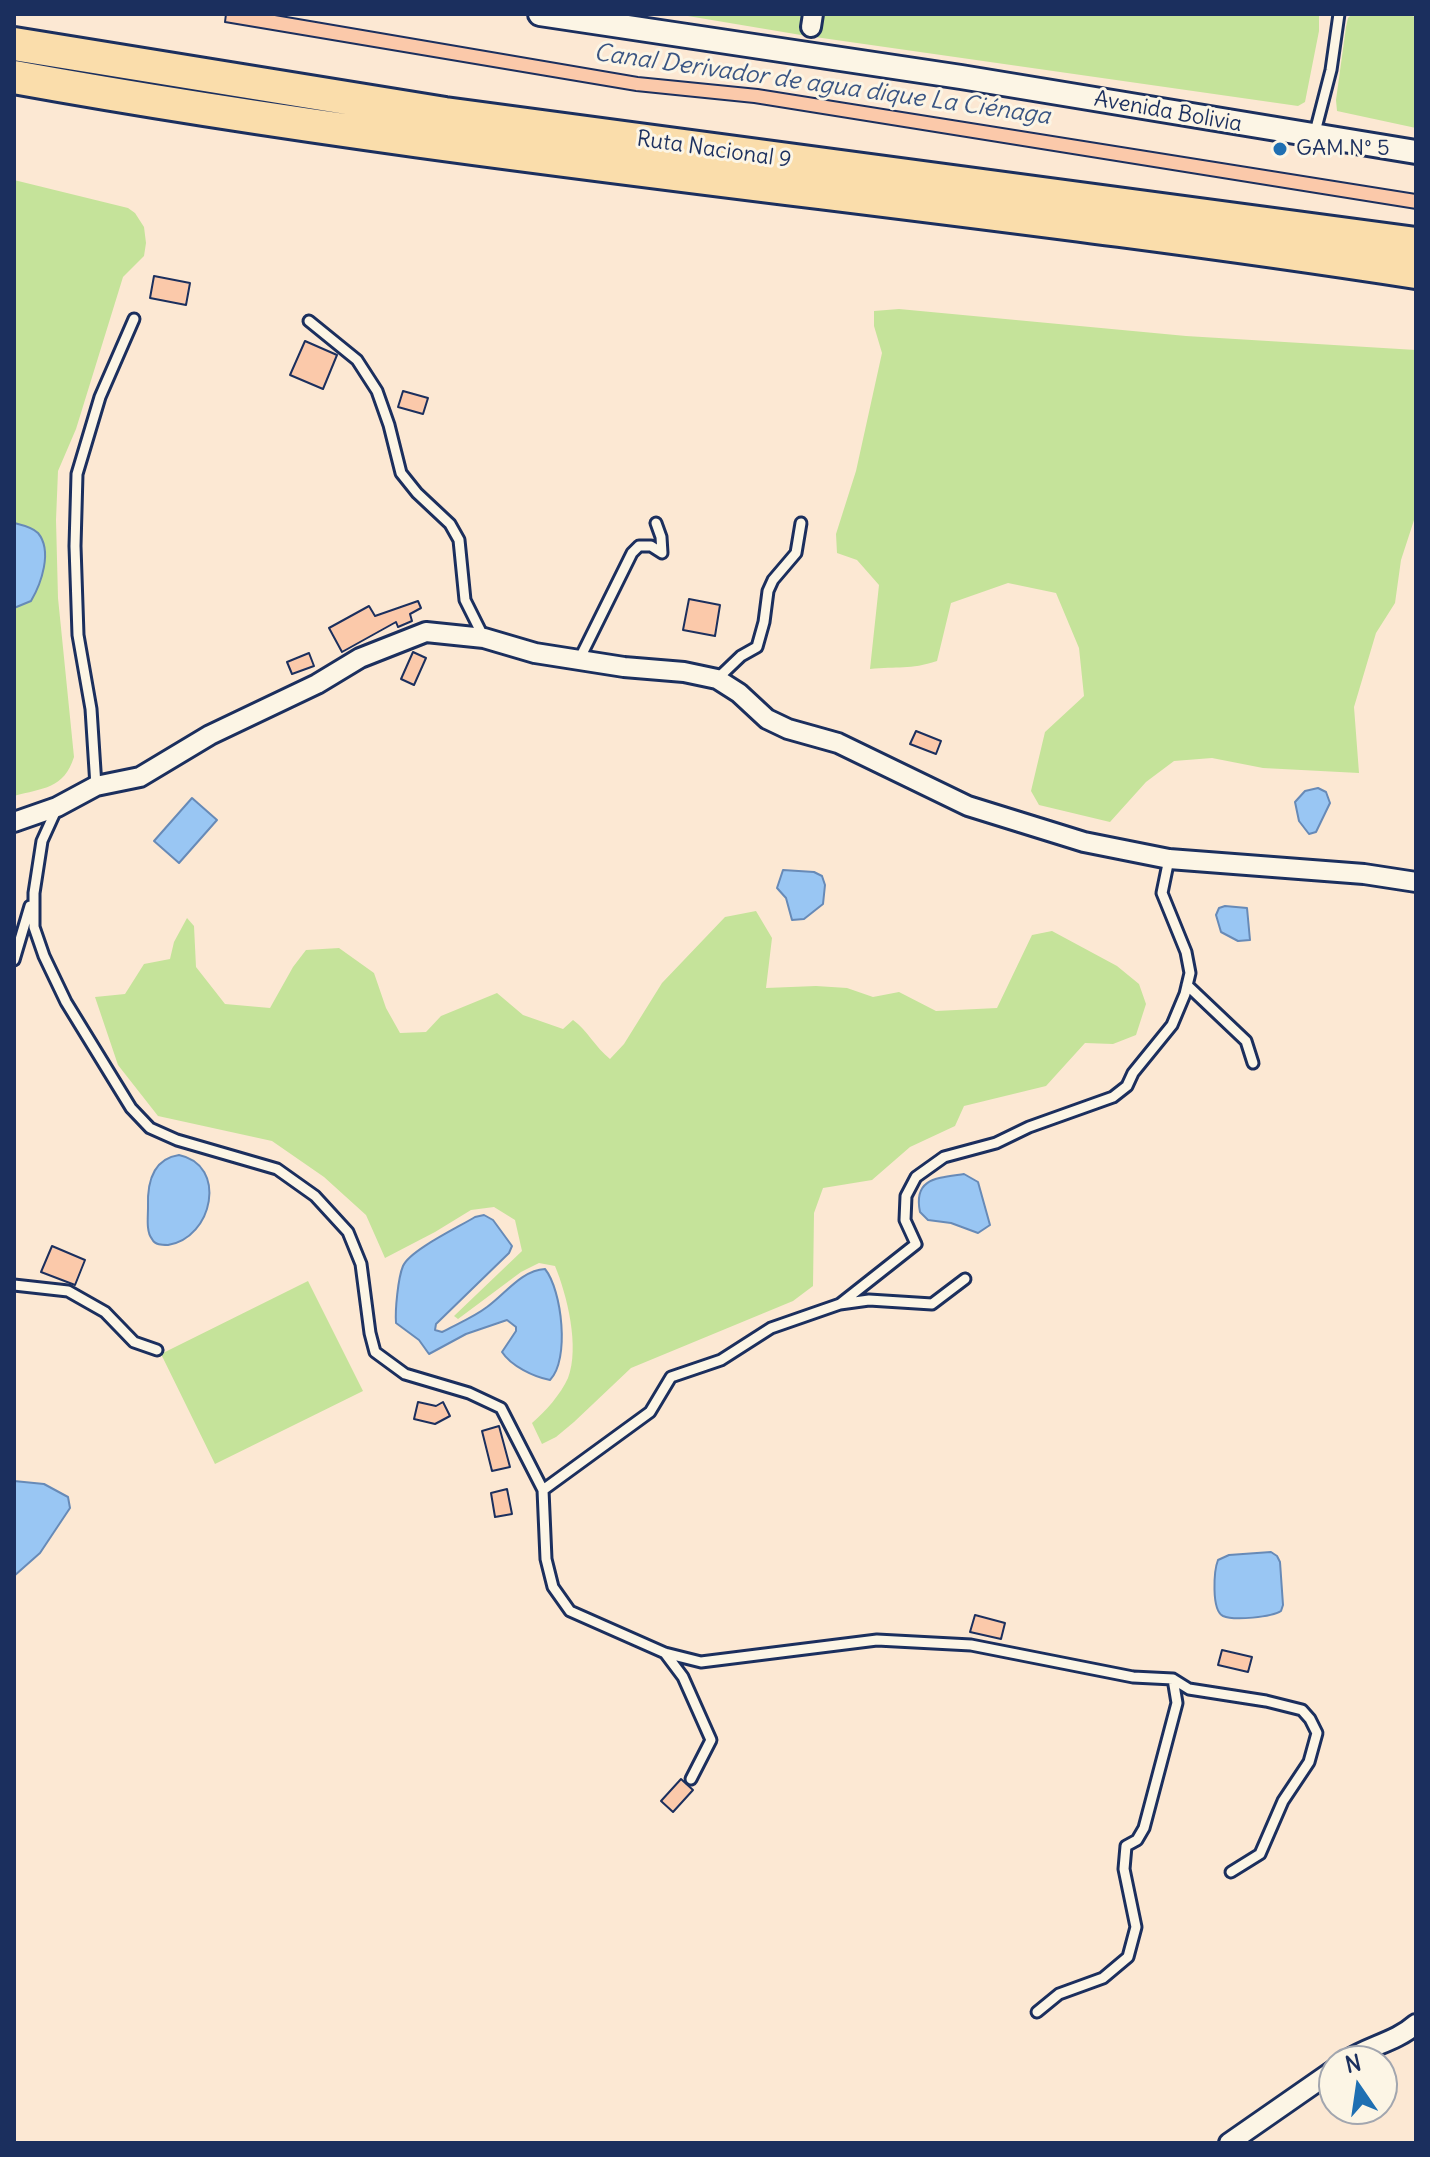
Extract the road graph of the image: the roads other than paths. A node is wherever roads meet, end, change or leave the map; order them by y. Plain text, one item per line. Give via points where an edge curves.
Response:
1 (540, 14) edge
2 (1339, 14) edge
3 (14, 44) edge
4 (14, 77) edge
5 (1313, 136) junction
6 (1416, 152) edge
7 (1416, 244) edge
8 (1416, 272) edge
9 (134, 319) dead end
10 (309, 321) dead end
11 (656, 523) dead end
12 (801, 523) dead end
13 (484, 638) junction
14 (579, 660) junction
15 (717, 679) junction
16 (96, 786) junction
17 (57, 807) junction
18 (14, 822) edge
19 (1169, 859) junction
20 (1416, 882) edge
21 (34, 893) junction
22 (14, 960) edge
23 (1187, 985) junction
24 (1253, 1063) dead end
25 (965, 1279) dead end
26 (14, 1285) edge
27 (840, 1304) junction
28 (157, 1350) dead end
29 (543, 1490) junction
30 (665, 1653) junction
31 (1173, 1679) junction
32 (691, 1779) dead end
33 (1231, 1872) dead end
34 (1037, 2012) dead end
35 (1416, 2024) edge
36 (1376, 2045) edge
37 (1318, 2081) edge
38 (1229, 2143) edge

1 - 5 street, Avenida Bolivia
2 - 5 lane
3 - 7 highway, Ruta Nacional 9 via 445,114
4 - 8 highway, Ruta Nacional 9 via 139,100 661,173
5 - 6 street, Avenida Bolivia
9 - 16 lane via 100,397 77,474 78,635 91,709
10 - 13 lane via 357,360 377,391 401,473 459,540 465,600
11 - 14 lane via 662,553 639,546 632,553
12 - 15 lane via 796,553 768,591 757,647
13 - 14 street
13 - 16 street via 426,632 403,640 210,735 140,777
14 - 15 street
15 - 19 street via 767,719 838,743 968,806 1084,842
16 - 17 street
17 - 18 street
17 - 21 lane via 42,841
19 - 20 street
19 - 23 lane via 1162,893 1186,952
21 - 22 lane
21 - 29 lane via 34,927 44,956 131,1108 150,1128 277,1169 315,1196 348,1232 361,1264 375,1352 405,1374 501,1408
23 - 24 lane via 1246,1041
23 - 27 lane via 1172,1025 1113,1097 996,1143 944,1157 916,1177 906,1196 905,1220 916,1244
25 - 27 lane via 932,1304
26 - 28 lane via 68,1291 105,1312 134,1342
27 - 29 lane via 771,1328 721,1360 671,1377 650,1412
29 - 30 lane via 546,1559 553,1587 570,1611
30 - 31 lane via 701,1662 877,1640 971,1645 1133,1677
30 - 32 lane via 683,1677 711,1740
31 - 33 lane via 1189,1689 1302,1710 1317,1733 1309,1762 1283,1801 1260,1854
31 - 34 lane via 1177,1703 1144,1828 1126,1846 1124,1869 1136,1927 1128,1957 1103,1978 1059,1994
35 - 36 street via 1403,2036
37 - 38 street

